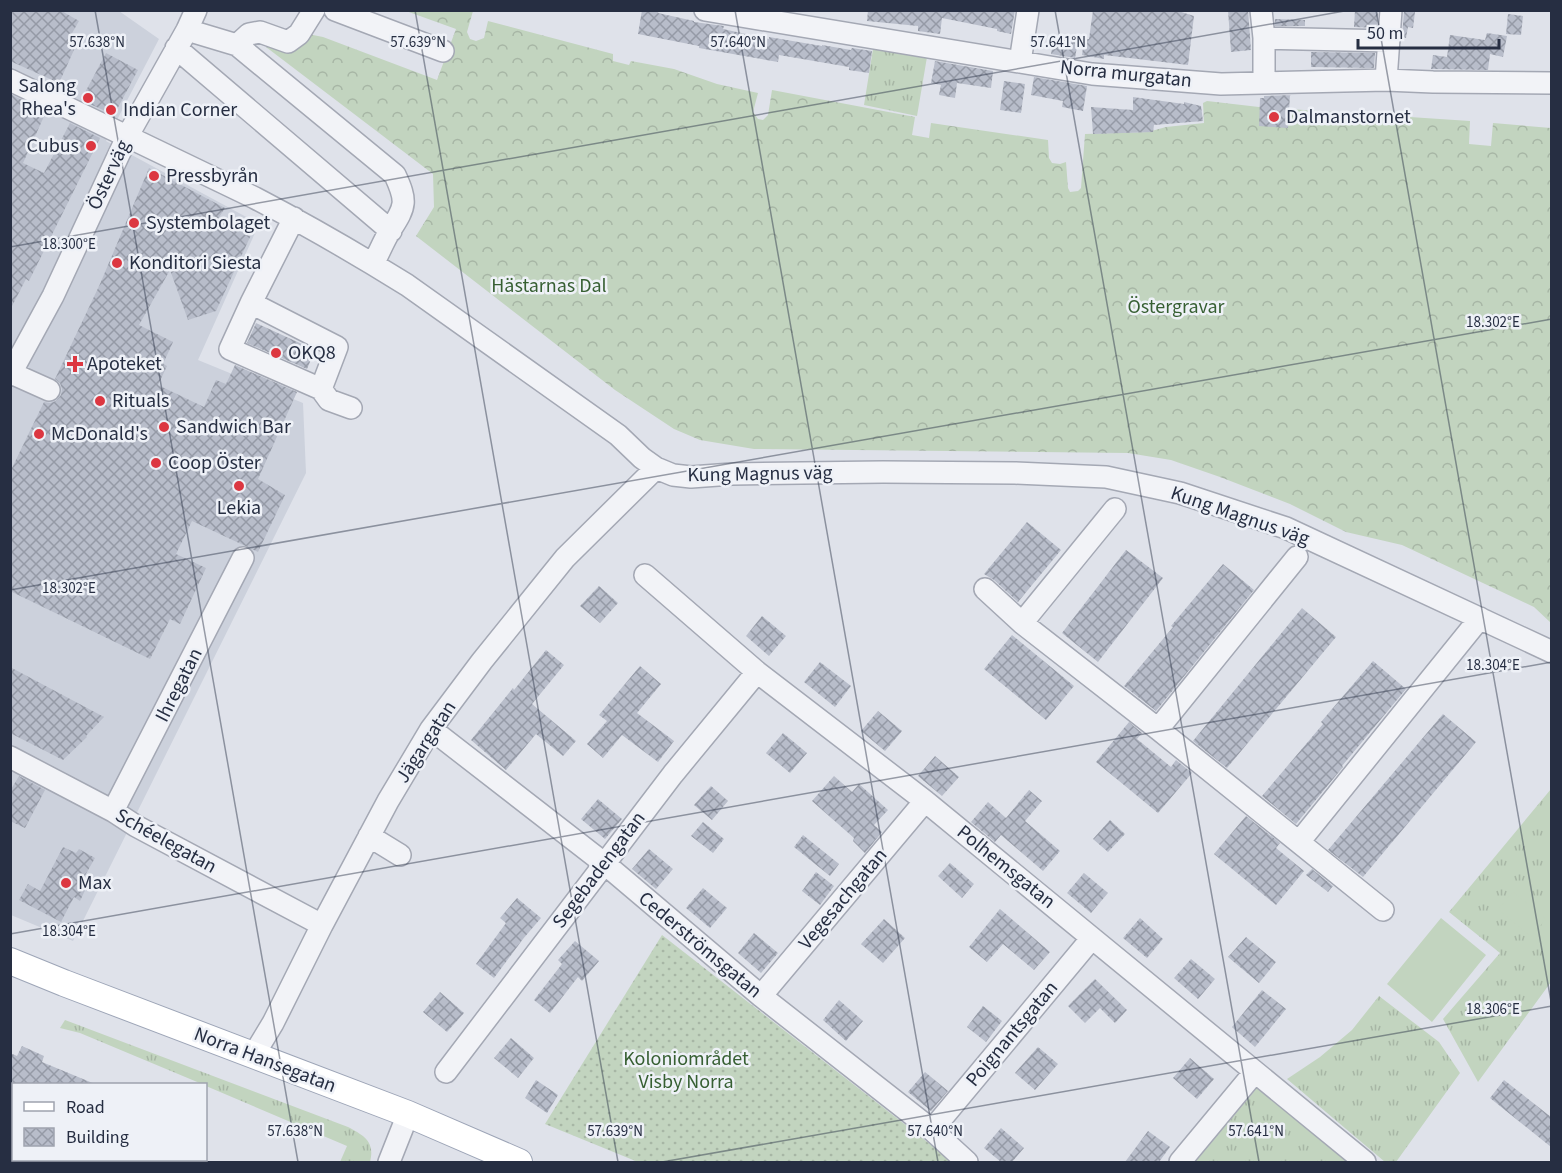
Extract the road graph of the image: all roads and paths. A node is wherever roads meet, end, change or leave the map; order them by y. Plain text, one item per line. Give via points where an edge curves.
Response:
1 (196, 10) edge
2 (314, 10) edge
3 (335, 10) edge
4 (705, 10) edge
5 (1028, 10) edge
6 (1261, 10) edge
7 (1391, 10) edge
8 (187, 30) junction
9 (1264, 38) junction
10 (1389, 41) junction
11 (237, 45) junction
12 (176, 48) junction
13 (443, 51) dead end
14 (1020, 62) junction
15 (10, 80) edge
16 (1386, 80) junction
17 (1264, 82) junction
18 (1551, 83) edge
19 (127, 136) junction
20 (294, 218) junction
21 (391, 231) junction
22 (373, 264) junction
23 (251, 303) junction
24 (11, 374) edge
25 (321, 389) junction
26 (49, 390) dead end
27 (351, 408) dead end
28 (656, 468) junction
29 (1115, 509) dead end
30 (1297, 557) dead end
31 (243, 558) dead end
32 (645, 575) dead end
33 (986, 589) dead end
34 (1480, 618) junction
35 (1022, 623) junction
36 (1551, 652) edge
37 (757, 672) junction
38 (431, 729) junction
39 (1158, 729) junction
40 (10, 757) edge
41 (925, 801) junction
42 (113, 811) junction
43 (369, 836) junction
44 (1299, 842) junction
45 (400, 855) dead end
46 (605, 864) junction
47 (1383, 910) dead end
48 (322, 925) junction
49 (1092, 938) junction
50 (10, 961) edge
51 (761, 996) junction
52 (253, 1056) junction
53 (446, 1072) dead end
54 (1254, 1073) junction
55 (408, 1114) junction
56 (932, 1130) junction
57 (389, 1162) edge
58 (519, 1162) edge
59 (967, 1162) edge
60 (1180, 1162) edge
61 (1365, 1162) edge

1 - 8 street, Österväg
2 - 11 street via 299,34 288,42 260,32 249,34
3 - 13 street
4 - 14 street, Norra murgatan
5 - 14 street
6 - 9 street
7 - 10 street
8 - 11 street
8 - 12 street, Österväg
9 - 10 street
9 - 17 street
10 - 16 street
11 - 21 street via 395,175 404,203
12 - 19 street, Österväg
12 - 21 street
14 - 17 street, Norra murgatan via 1092,74 1221,84
15 - 19 street, Kung Magnus väg
16 - 17 street, Norra murgatan
16 - 18 street, Norra murgatan
19 - 20 street, Kung Magnus väg
19 - 24 street, Österväg via 53,296
20 - 22 street, Kung Magnus väg
20 - 23 street
21 - 22 street
22 - 28 street, Kung Magnus väg via 618,435
23 - 25 street via 337,347
23 - 25 street via 230,349
24 - 26 street
25 - 27 street via 329,400
28 - 34 street, Kung Magnus väg via 691,477 883,472 1106,477 1180,493 1286,528
28 - 38 street, Jägargatan via 565,558
29 - 35 street
30 - 39 street
31 - 42 street, Ihregatan
32 - 37 street, Polhemsgatan
33 - 35 street
34 - 36 street, Kung Magnus väg
34 - 44 street
35 - 39 street
37 - 41 street, Polhemsgatan
37 - 46 street, Segebadengatan
38 - 43 street, Jägargatan
38 - 46 street, Cederströmsgatan
39 - 44 street
40 - 42 street, Schéelegatan
41 - 49 street, Polhemsgatan
41 - 51 street, Vegesachgatan
42 - 48 street, Schéelegatan
43 - 45 street
43 - 48 street, Jägargatan
44 - 47 street
46 - 51 street, Cederströmsgatan
46 - 53 street, Segebadengatan
48 - 52 street, Jägargatan
49 - 54 street, Polhemsgatan
49 - 56 street, Poignantsgatan
50 - 52 main road, Norra Hansegatan
51 - 56 street, Cederströmsgatan
52 - 55 main road, Norra Hansegatan
54 - 60 street
54 - 61 street, Polhemsgatan
55 - 57 street
55 - 58 main road, Norra Hansegatan
56 - 59 street, Cederströmsgatan

